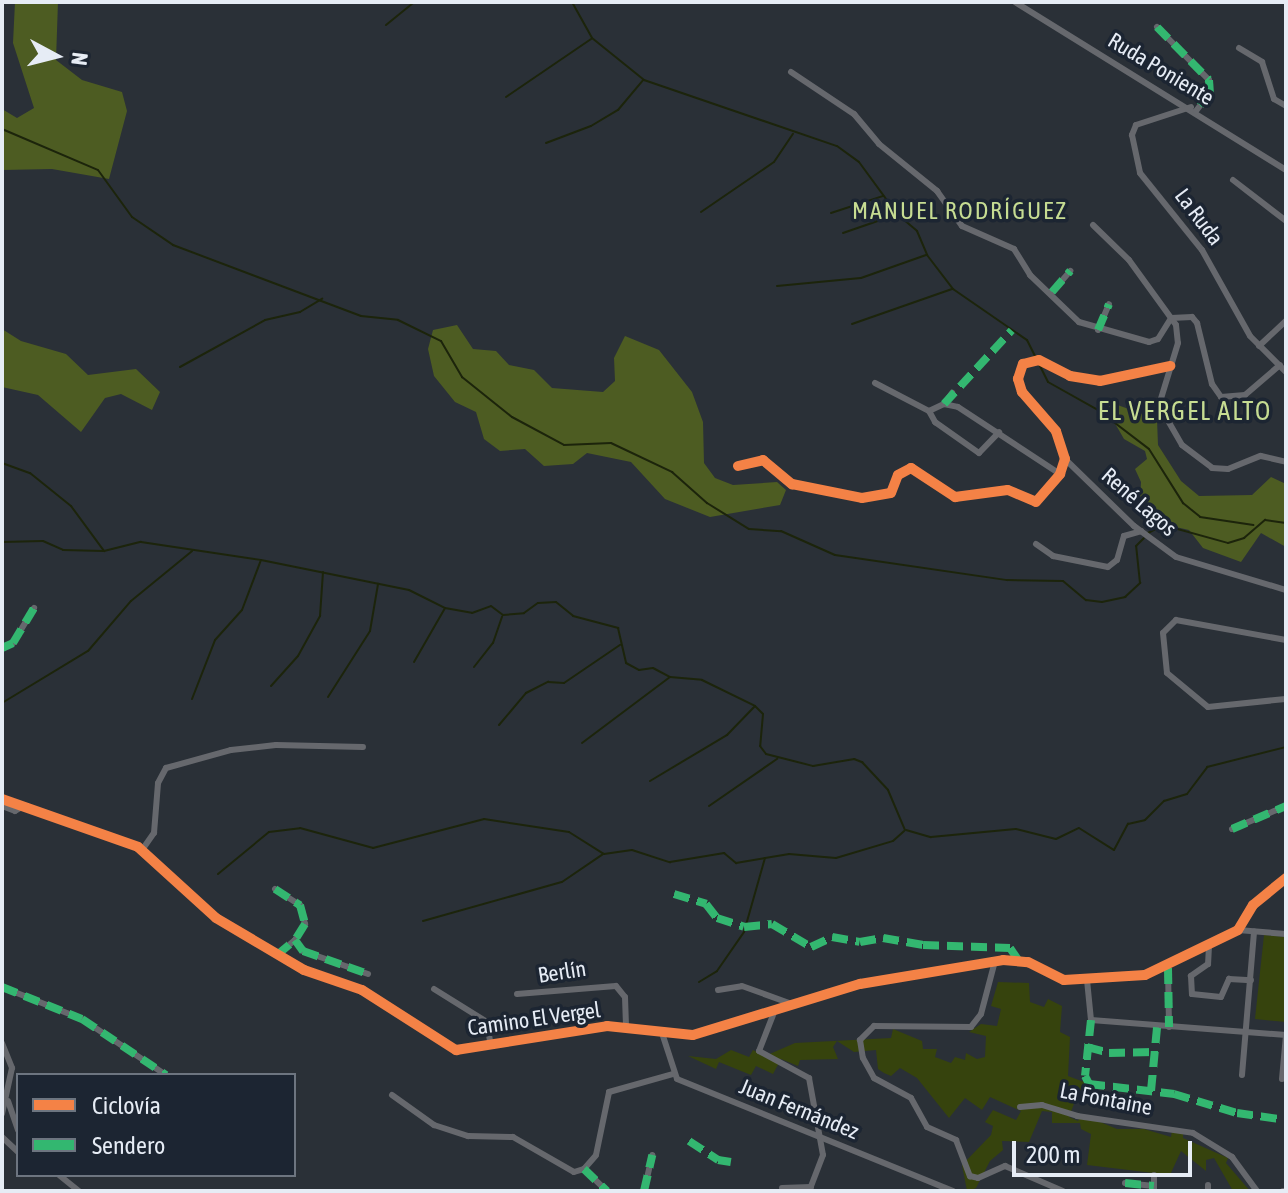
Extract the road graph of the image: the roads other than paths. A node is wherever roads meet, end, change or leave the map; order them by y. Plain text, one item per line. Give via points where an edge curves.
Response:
1 (1015, 2) edge
2 (1157, 27) dead end
3 (1239, 48) dead end
4 (791, 72) dead end
5 (1286, 106) edge
6 (1193, 109) junction
7 (1286, 170) edge
8 (1233, 180) dead end
9 (1286, 221) edge
10 (1093, 225) dead end
11 (1070, 271) dead end
12 (1052, 292) junction
13 (1109, 304) dead end
14 (1171, 318) junction
15 (1286, 321) edge
16 (1098, 330) junction
17 (1259, 346) junction
18 (1280, 365) junction
19 (1170, 366) junction
20 (1286, 372) edge
21 (875, 383) dead end
22 (952, 393) dead end
23 (944, 404) junction
24 (929, 411) junction
25 (999, 432) junction
26 (1065, 459) junction
27 (1286, 462) edge
28 (738, 466) dead end
29 (1060, 474) junction
30 (1145, 533) junction
31 (1036, 544) dead end
32 (1286, 590) edge
33 (34, 608) dead end
34 (1286, 640) edge
35 (2, 648) edge
36 (1286, 699) edge
37 (363, 747) dead end
38 (2, 799) edge
39 (2, 806) edge
40 (1286, 806) edge
41 (20, 808) junction
42 (1232, 829) dead end
43 (142, 850) junction
44 (1286, 878) edge
45 (275, 889) dead end
46 (1238, 930) junction
47 (1254, 932) junction
48 (1286, 934) edge
49 (295, 940) junction
50 (1209, 946) junction
51 (277, 955) junction
52 (995, 961) junction
53 (1168, 968) junction
54 (368, 974) dead end
55 (1087, 980) junction
56 (1251, 980) junction
57 (2, 987) edge
58 (434, 989) dead end
59 (718, 990) dead end
60 (517, 994) dead end
61 (792, 1004) junction
62 (775, 1010) junction
63 (1169, 1027) junction
64 (626, 1028) junction
65 (1246, 1032) junction
66 (662, 1033) junction
67 (1286, 1035) edge
68 (2, 1043) edge
69 (491, 1046) junction
70 (163, 1073) edge
71 (673, 1074) junction
72 (1242, 1075) dead end
73 (1282, 1079) dead end
74 (392, 1095) dead end
75 (8, 1101) junction
76 (1020, 1107) dead end
77 (2, 1114) edge
78 (16, 1124) edge
79 (820, 1137) junction
80 (652, 1155) dead end
81 (584, 1169) junction
82 (1154, 1175) dead end
83 (62, 1177) edge
84 (1125, 1183) dead end
85 (782, 1188) dead end
86 (1050, 1188) edge
87 (1154, 1189) edge
88 (79, 1191) edge
89 (607, 1191) edge
90 (644, 1191) edge
91 (953, 1191) edge
92 (1063, 1191) edge
93 (1257, 1191) edge

1 - 6 street, Ruda Poniente
2 - 6 street via 1211,88
3 - 5 street via 1262,62 1274,99
4 - 12 street via 854,114 879,144 937,191 962,226 1014,249 1030,275
6 - 7 street, Ruda Poniente
6 - 17 street, La Ruda via 1136,125 1132,135 1138,166 1202,250
8 - 9 street
10 - 14 street via 1129,260
11 - 12 street
12 - 16 street via 1079,322
13 - 16 street
14 - 16 street via 1155,342
14 - 18 street via 1192,317 1197,323 1212,384 1221,397 1245,395
14 - 19 street via 1178,343
15 - 17 street
17 - 18 street, La Ruda
18 - 20 street, La Ruda
19 - 26 street via 1100,381 1070,376 1039,360 1023,364 1018,379 1022,392 1056,431
19 - 27 street via 1159,405 1182,445 1200,462 1228,469 1261,456
21 - 24 street
22 - 23 street
23 - 24 street
23 - 25 street
24 - 25 street via 935,422 979,453
25 - 29 street
26 - 29 street
26 - 30 street, René Lagos
28 - 29 street via 763,460 792,484 862,498 891,493 898,475 911,468 955,497 1008,490 1036,502
30 - 31 street via 1124,536 1117,560 1108,567 1053,556
30 - 32 street, René Lagos via 1176,557
33 - 35 street via 13,643
34 - 36 street via 1176,620 1163,633 1167,673 1208,707
37 - 43 street via 276,745 231,750 166,768 158,783 154,833
38 - 41 street, Camino El Vergel
39 - 41 street
40 - 42 street
41 - 43 street, Camino El Vergel
43 - 51 street, Camino El Vergel via 192,902
44 - 46 street, Camino El Vergel via 1253,905
45 - 49 street via 300,905 305,924
46 - 47 street
46 - 50 street, Camino El Vergel
47 - 48 street
47 - 56 street
49 - 51 street
49 - 54 street via 303,951
50 - 53 street, Camino El Vergel
50 - 56 street via 1208,964 1191,976 1192,994 1221,997 1229,979
51 - 69 street, Camino El Vergel via 362,990 450,1049
52 - 55 street, Camino El Vergel via 1018,960 1058,979
52 - 61 street, Camino El Vergel via 895,975
52 - 86 street via 981,1014 971,1027 874,1026 860,1040 863,1058 874,1078 911,1098 927,1127 956,1140 970,1176 1005,1166
53 - 55 street, Camino El Vergel
53 - 63 street
55 - 63 street via 1091,1020
56 - 65 street
57 - 70 street via 82,1019
58 - 69 street via 487,1022
59 - 61 street via 742,986
60 - 64 street, Berlín via 616,986 625,997
61 - 62 street, Camino El Vergel
62 - 66 street, Camino El Vergel via 699,1034
62 - 79 street via 759,1051 809,1078
63 - 65 street
64 - 66 street, Camino El Vergel
64 - 69 street, Camino El Vergel
65 - 67 street
65 - 72 street
66 - 71 street
67 - 73 street
68 - 75 street via 12,1068
71 - 79 street, Juan Fernández
71 - 81 street via 609,1092 596,1155
74 - 81 street via 434,1125 468,1136 513,1137 562,1168
75 - 77 street
75 - 78 street
76 - 93 street, La Fontaine via 1042,1105 1077,1116 1193,1133 1232,1157
79 - 85 street via 823,1162 811,1187
79 - 91 street, Juan Fernández
80 - 90 street
81 - 89 street
82 - 87 street
83 - 88 street
84 - 87 street
86 - 92 street

